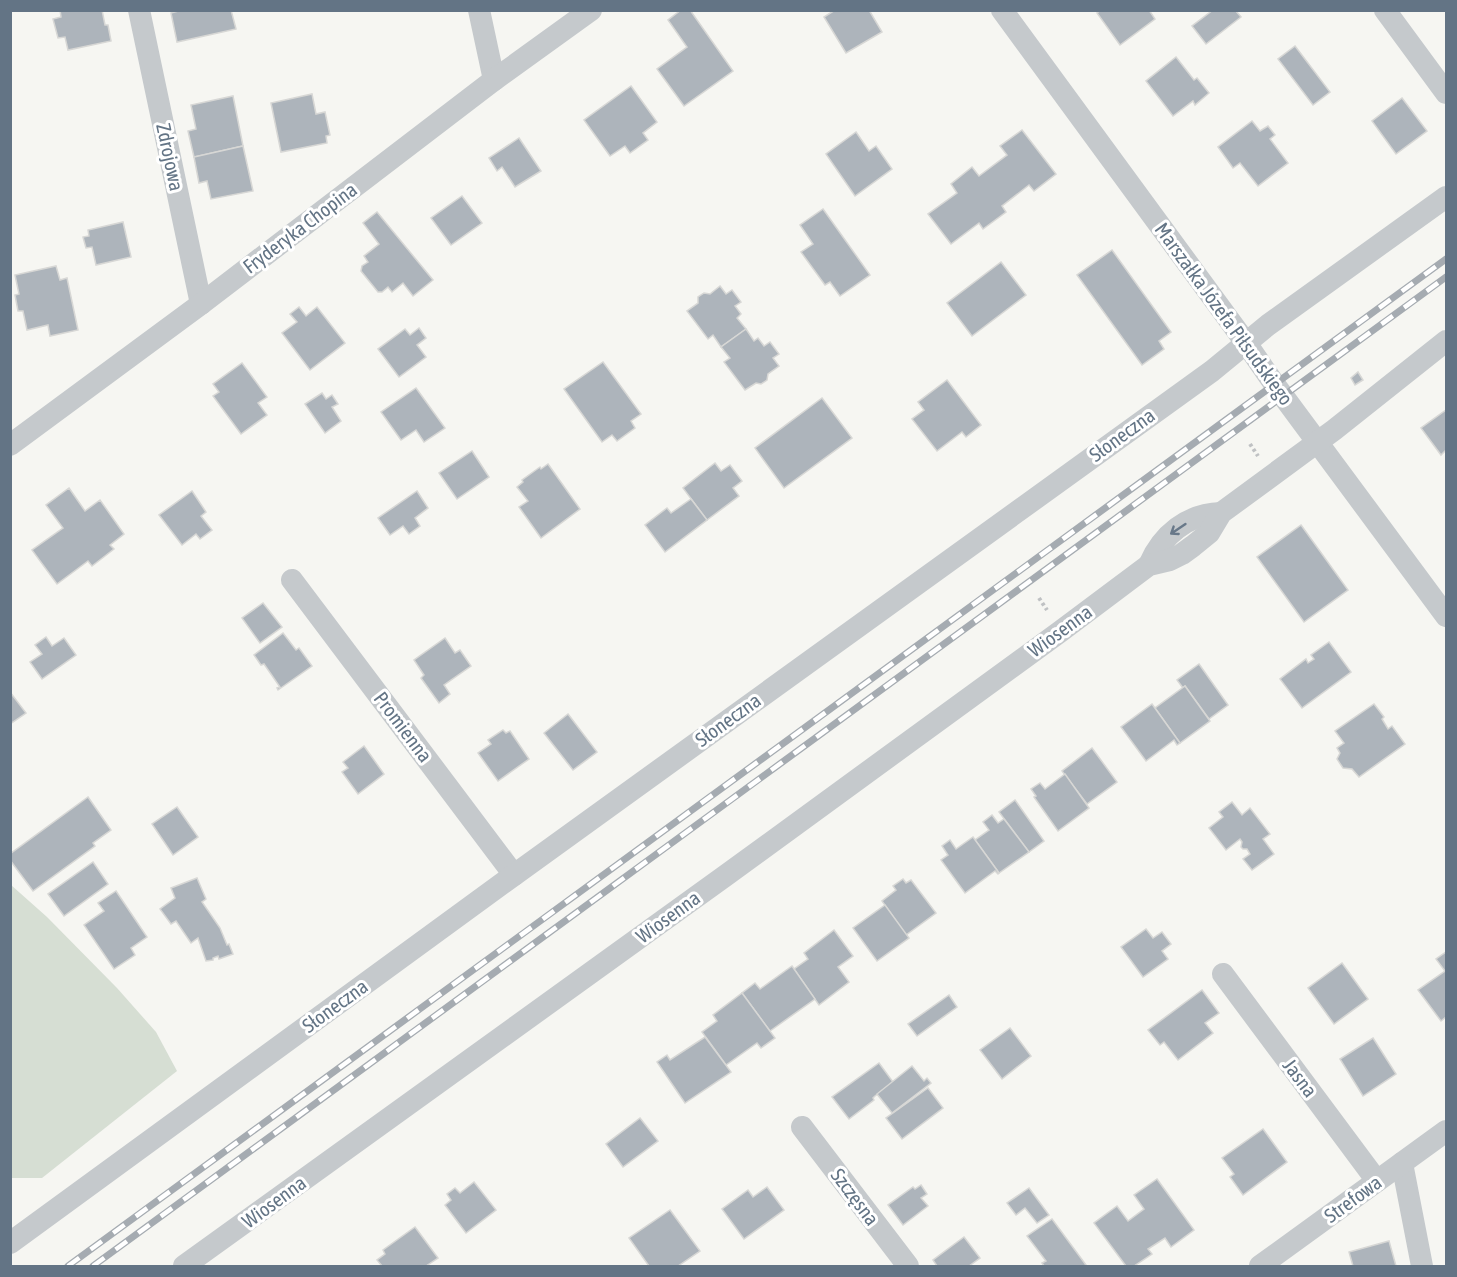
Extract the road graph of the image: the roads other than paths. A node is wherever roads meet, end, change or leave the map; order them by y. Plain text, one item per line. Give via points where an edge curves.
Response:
1 (139, 10) edge
2 (479, 10) edge
3 (591, 10) edge
4 (1002, 10) edge
5 (1384, 10) edge
6 (494, 80) junction
7 (1446, 93) edge
8 (1446, 197) edge
9 (201, 304) junction
10 (1446, 342) edge
11 (1246, 343) junction
12 (1318, 442) junction
13 (10, 445) edge
14 (292, 579) dead end
15 (1446, 616) edge
16 (514, 875) junction
17 (1222, 974) dead end
18 (802, 1127) dead end
19 (1446, 1131) edge
20 (1402, 1164) junction
21 (1377, 1181) junction
22 (10, 1243) edge
23 (184, 1266) edge
24 (908, 1266) edge
25 (1260, 1266) edge
26 (1422, 1266) edge

1 - 9 street, Zdrojowa
2 - 6 street
3 - 6 street, Fryderyka Chopina
4 - 11 street, Marszałka Józefa Piłsudskiego
5 - 7 street
6 - 9 street, Fryderyka Chopina
8 - 11 street, Słoneczna
9 - 13 street, Fryderyka Chopina
10 - 12 street, Wiosenna
11 - 12 street, Marszałka Józefa Piłsudskiego
11 - 16 street, Słoneczna via 1212,372
12 - 15 street, Marszałka Józefa Piłsudskiego
12 - 23 street, Wiosenna via 1221,513 1198,516 1174,531 1159,546 1149,565 1061,631
14 - 16 street, Promienna
16 - 22 street, Słoneczna
17 - 21 street, Jasna
18 - 24 street, Szczęsna
19 - 20 street, Strefowa
20 - 21 street, Strefowa
20 - 26 street
21 - 25 street, Strefowa

